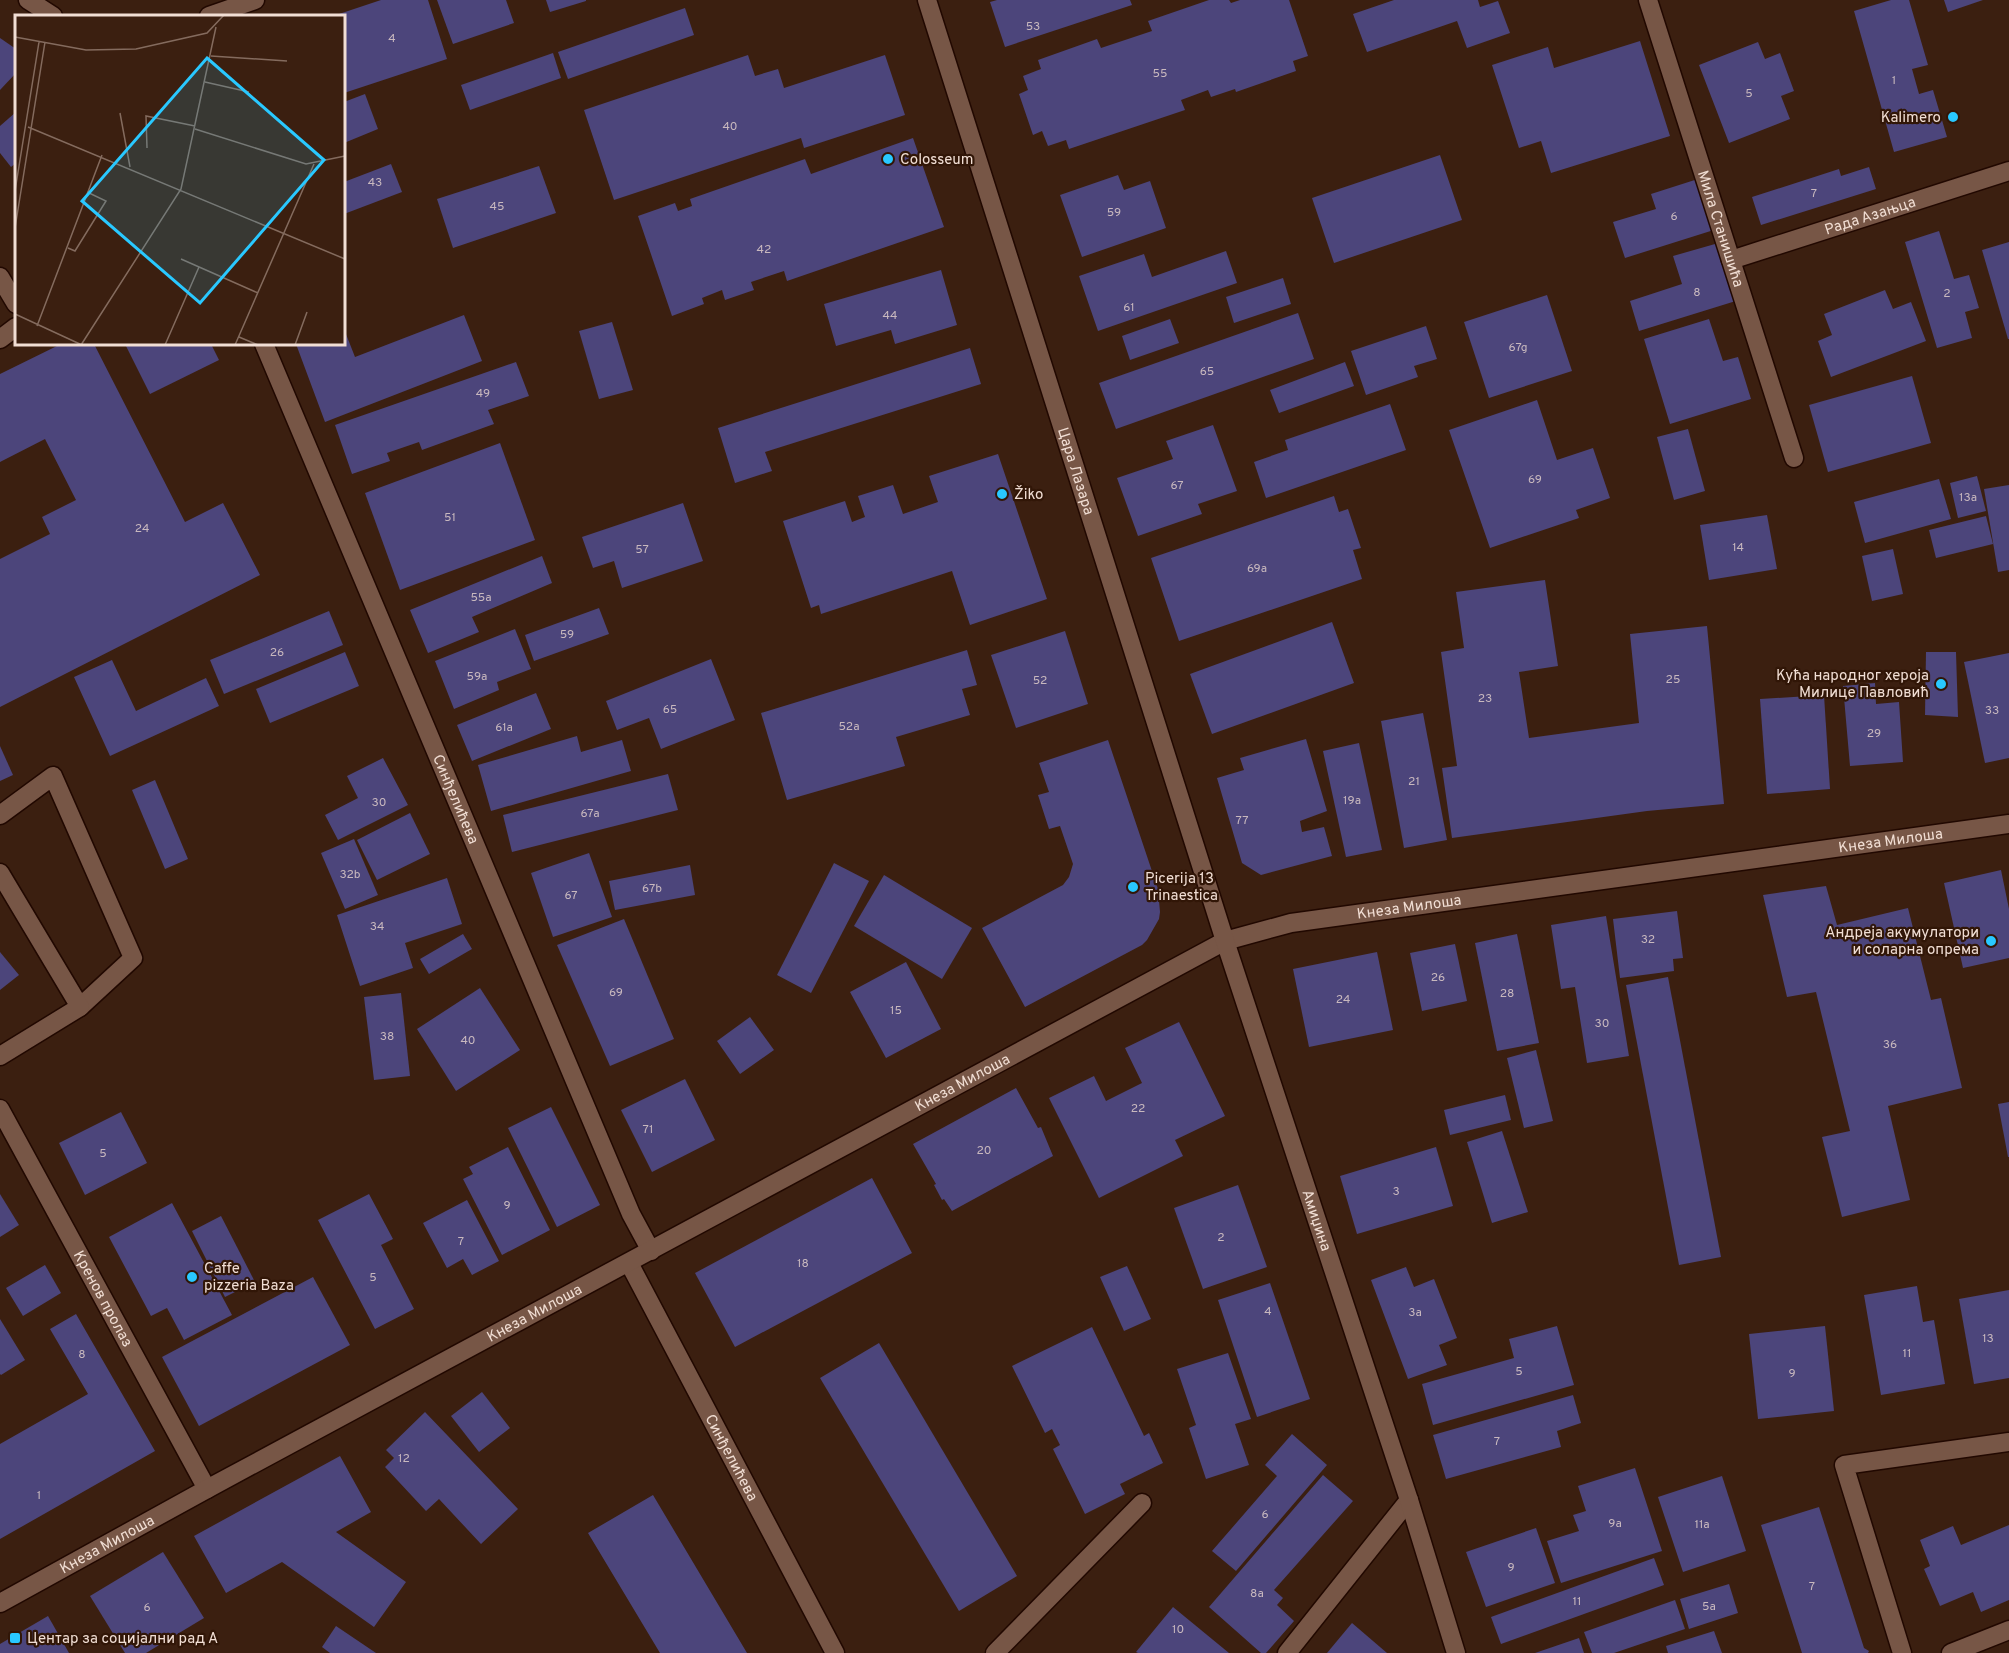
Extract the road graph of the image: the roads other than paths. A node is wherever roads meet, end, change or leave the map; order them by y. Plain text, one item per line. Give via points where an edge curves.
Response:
1 (28, 0) edge
2 (255, 0) edge
3 (927, 0) edge
4 (1648, 0) edge
5 (51, 15) edge
6 (212, 15) edge
7 (2009, 171) edge
8 (1731, 260) junction
9 (0, 277) edge
10 (15, 302) edge
11 (15, 328) edge
12 (0, 339) edge
13 (264, 345) edge
14 (1794, 458) dead end
15 (0, 814) edge
16 (2009, 824) edge
17 (0, 873) edge
18 (1225, 941) junction
19 (80, 1006) junction
20 (0, 1056) edge
21 (0, 1109) edge
22 (651, 1251) junction
23 (629, 1263) junction
24 (2009, 1442) edge
25 (207, 1489) junction
26 (1409, 1500) junction
27 (1142, 1503) dead end
28 (0, 1603) edge
29 (2009, 1630) edge
30 (835, 1653) edge
31 (995, 1653) edge
32 (1287, 1653) edge
33 (1456, 1653) edge
34 (1902, 1653) edge
35 (1951, 1653) edge

1 - 5 street
2 - 6 street
3 - 18 street, Цара Лазара
4 - 8 street, Мила Станишића
7 - 8 street, Рада Азањца
8 - 14 street, Мила Станишића
9 - 10 street
11 - 12 street
13 - 22 street, Синђелићева via 631,1214
15 - 19 street via 53,776 134,958
16 - 18 street, Кнеза Милоша via 1291,923
17 - 19 street
18 - 22 street, Кнеза Милоша
18 - 26 street, Амиџина
19 - 20 street
21 - 25 street, Кренов пролаз
22 - 23 street, Кнеза Милоша
23 - 25 street, Кнеза Милоша
23 - 30 street, Синђелићева
24 - 34 street via 1844,1465
25 - 28 street, Кнеза Милоша
26 - 32 street
26 - 33 street, Амиџина
27 - 31 street
29 - 35 street

